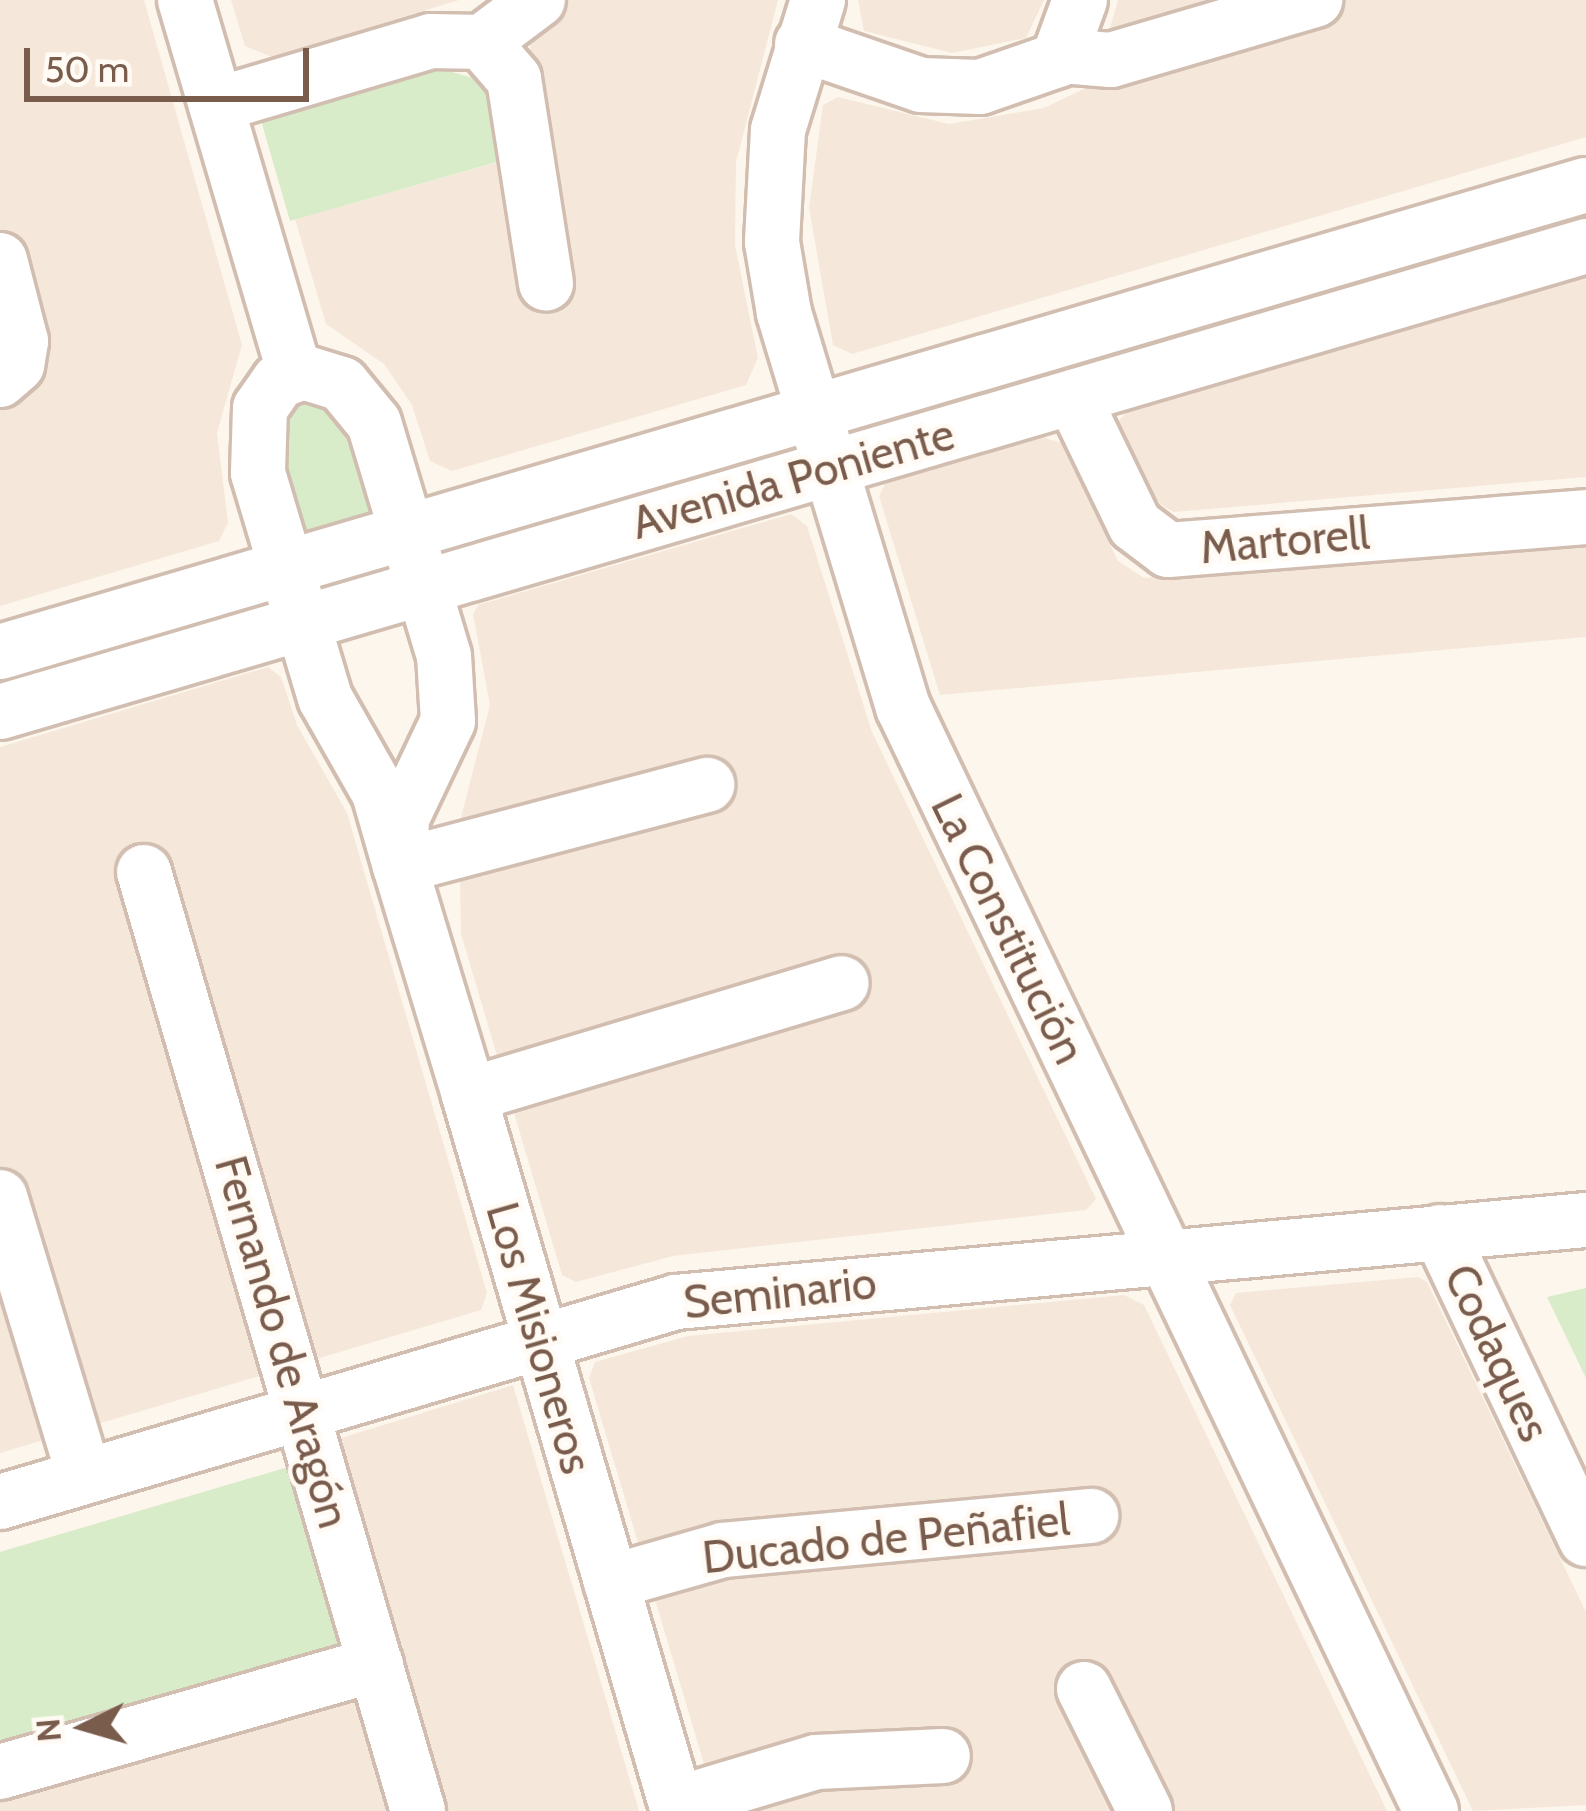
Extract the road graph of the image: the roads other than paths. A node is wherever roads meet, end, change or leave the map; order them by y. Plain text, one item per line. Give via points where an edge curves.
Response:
1 (185, 0) edge
2 (538, 0) edge
3 (1080, 0) edge
4 (1316, 0) edge
5 (810, 22) edge
6 (470, 26) edge
7 (1062, 56) junction
8 (216, 105) junction
9 (1586, 185) edge
10 (1586, 246) edge
11 (0, 260) edge
12 (546, 284) dead end
13 (295, 374) junction
14 (0, 380) edge
15 (1073, 397) junction
16 (814, 413) junction
17 (830, 468) junction
18 (1586, 517) edge
19 (407, 532) junction
20 (286, 568) junction
21 (424, 587) junction
22 (303, 623) junction
23 (0, 652) edge
24 (0, 712) edge
25 (707, 785) dead end
26 (400, 866) junction
27 (144, 872) dead end
28 (842, 983) dead end
29 (470, 1094) junction
30 (0, 1198) edge
31 (1586, 1220) edge
32 (1440, 1232) junction
33 (1165, 1256) junction
34 (539, 1341) junction
35 (302, 1412) junction
36 (84, 1476) junction
37 (0, 1502) edge
38 (1091, 1516) dead end
39 (1586, 1536) edge
40 (611, 1582) junction
41 (376, 1664) junction
42 (1084, 1689) dead end
43 (943, 1756) dead end
44 (0, 1772) edge
45 (677, 1807) edge
46 (418, 1811) edge
47 (1145, 1811) edge
48 (1430, 1811) edge

1 - 8 street
2 - 6 street
3 - 7 street
4 - 7 street via 1111,60
5 - 7 street via 890,78 950,89 1031,75
5 - 16 street, La Constitución via 778,130 771,208 784,314
6 - 8 street
6 - 12 street via 514,79
8 - 13 street
9 - 16 street, Avenida Poniente
10 - 15 street, Avenida Poniente
11 - 14 street via 21,341 17,365
13 - 19 street, Los Misioneros via 333,378 368,412
13 - 20 street, Los Misioneros via 265,398 254,434
15 - 17 street, Avenida Poniente
15 - 18 street, Martorell via 1136,525 1168,550
16 - 17 street, La Constitución
16 - 19 street, Avenida Poniente
17 - 21 street, Avenida Poniente
17 - 33 street, La Constitución via 917,741
19 - 20 street, Avenida Poniente
19 - 21 street, Los Misioneros
20 - 22 street, Los Misioneros
20 - 23 street, Avenida Poniente
21 - 22 street, Avenida Poniente
21 - 26 street, Los Misioneros via 445,656 448,722 402,818
22 - 24 street, Avenida Poniente
22 - 26 street, Los Misioneros via 325,698 380,793
25 - 26 street
26 - 29 street, Los Misioneros
27 - 35 street, Fernando de Aragón
28 - 29 street
29 - 34 street, Los Misioneros
30 - 36 street
31 - 32 street, Seminario
32 - 33 street, Seminario
32 - 39 street, Codaques
33 - 34 street, Seminario via 676,1302
33 - 48 street, La Constitución
34 - 35 street, Seminario
34 - 40 street, Los Misioneros
35 - 36 street, Seminario
35 - 41 street, Fernando de Aragón
36 - 37 street, Seminario
38 - 40 street, Ducado de Peñafiel via 723,1550
40 - 45 street, Los Misioneros
41 - 44 street
41 - 46 street, Fernando de Aragón
42 - 47 street
43 - 45 street via 816,1762

